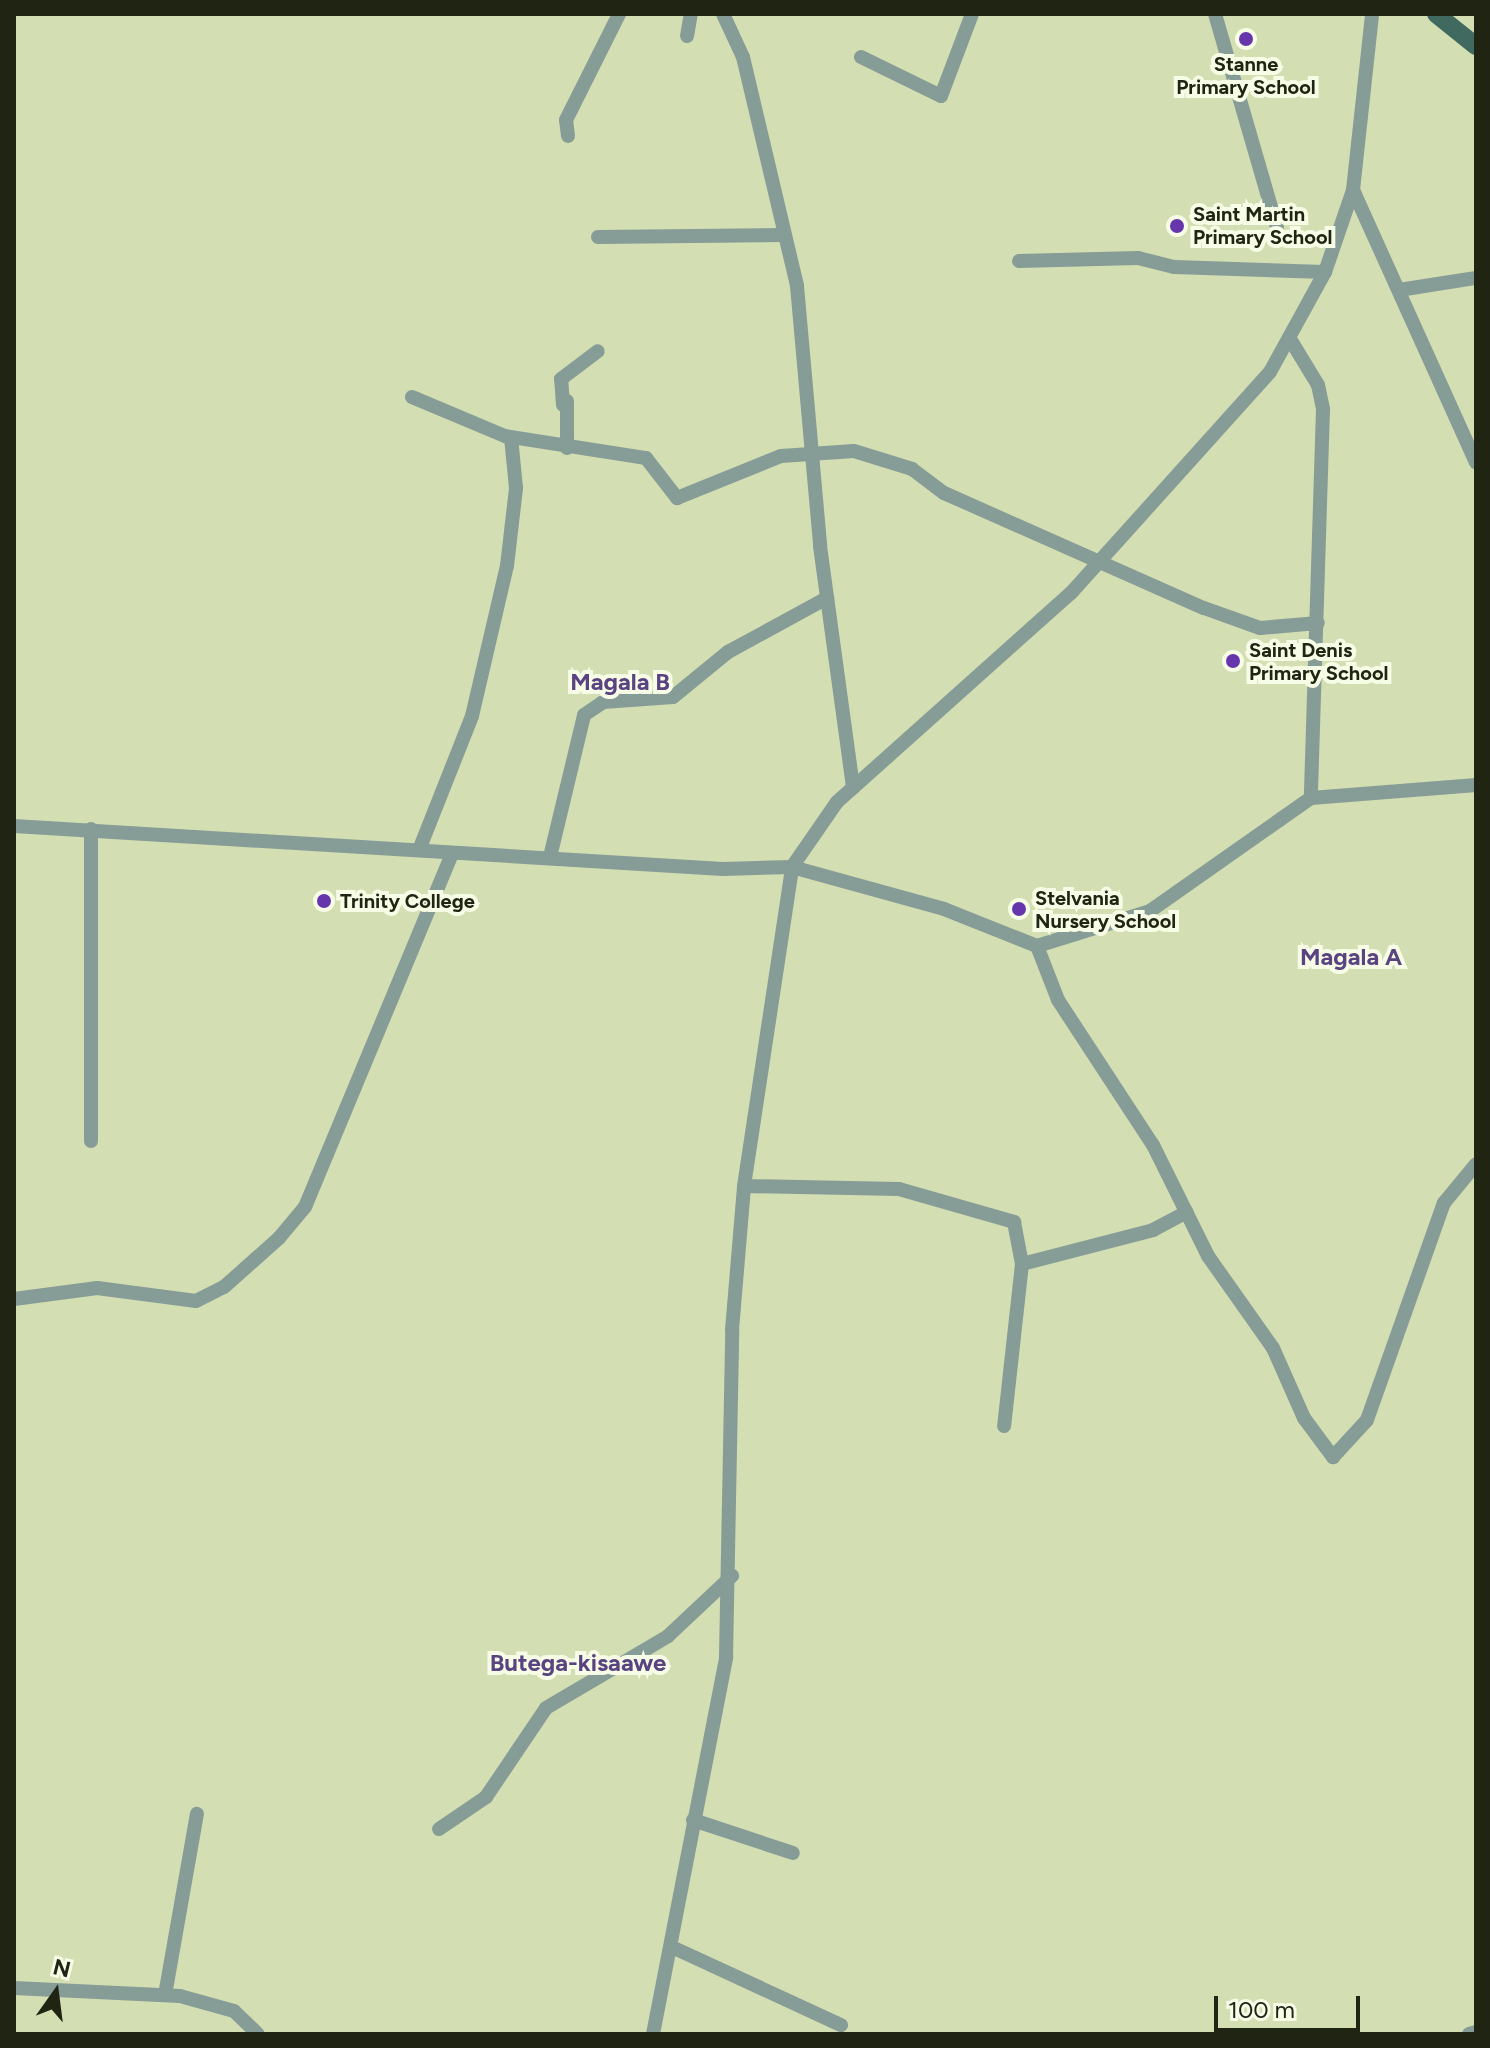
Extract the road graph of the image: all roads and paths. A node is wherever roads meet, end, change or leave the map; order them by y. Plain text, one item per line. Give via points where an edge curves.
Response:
1 (619, 14) edge
2 (691, 14) edge
3 (723, 14) edge
4 (972, 14) edge
5 (1215, 14) edge
6 (1372, 14) edge
7 (1436, 14) edge
8 (687, 36) dead end
9 (1474, 39) edge
10 (861, 57) dead end
11 (568, 136) dead end
12 (1353, 190) junction
13 (1277, 227) dead end
14 (782, 235) junction
15 (598, 237) dead end
16 (1019, 261) dead end
17 (1325, 272) junction
18 (1476, 278) edge
19 (1399, 290) junction
20 (1290, 339) junction
21 (598, 351) dead end
22 (412, 397) dead end
23 (511, 437) junction
24 (567, 448) junction
25 (815, 448) junction
26 (1476, 462) edge
27 (1102, 562) junction
28 (827, 598) junction
29 (1318, 623) junction
30 (1476, 785) edge
31 (853, 788) junction
32 (1311, 798) junction
33 (14, 826) edge
34 (91, 829) junction
35 (419, 850) junction
36 (452, 853) junction
37 (550, 857) junction
38 (792, 867) junction
39 (1037, 946) junction
40 (91, 1141) dead end
41 (1476, 1164) edge
42 (744, 1186) junction
43 (1187, 1212) junction
44 (1022, 1264) junction
45 (14, 1299) edge
46 (1004, 1426) dead end
47 (732, 1576) junction
48 (197, 1814) dead end
49 (693, 1820) junction
50 (439, 1829) dead end
51 (793, 1853) dead end
52 (674, 1948) junction
53 (14, 1988) edge
54 (165, 1995) junction
55 (841, 2025) dead end
56 (1476, 2032) edge
57 (258, 2034) edge
58 (653, 2034) edge
59 (1469, 2034) edge

1 - 11 street via 566,120
2 - 8 street
3 - 14 street via 743,57
4 - 10 street via 941,96
5 - 13 street
6 - 12 street
7 - 9 main road
12 - 17 street
12 - 19 street
14 - 15 street
14 - 25 street via 797,286
16 - 17 street via 1138,258 1174,267
17 - 20 street
18 - 19 street
19 - 26 street
20 - 27 street via 1217,436
20 - 29 street via 1318,385 1323,409
21 - 24 street via 561,379
22 - 23 street
23 - 24 street
23 - 35 street via 515,519 504,580 472,716
24 - 25 street via 646,458 671,495 686,499
25 - 27 street via 904,465 944,493
25 - 28 street
27 - 29 street via 1260,628
27 - 31 street
28 - 31 street
28 - 37 street via 728,652 673,697 603,702 584,715
29 - 32 street via 1310,672
30 - 32 street
31 - 38 street
32 - 39 street via 1161,905
33 - 34 street
34 - 35 street
34 - 40 street
35 - 36 street
36 - 37 street
36 - 45 street via 305,1207 279,1238 224,1287 196,1301 97,1288
37 - 38 street
38 - 39 street via 944,909
38 - 42 street
39 - 43 street via 1058,1000 1153,1145
41 - 43 street via 1444,1203 1367,1420 1333,1457
42 - 44 street via 899,1189 979,1209 1014,1222
42 - 47 street via 732,1330
43 - 44 street via 1153,1230
44 - 46 street
47 - 49 street via 720,1694
47 - 50 street via 668,1636 546,1708 486,1797
48 - 54 street
49 - 51 street
49 - 52 street
52 - 55 street
52 - 58 street
53 - 54 street
54 - 57 street via 224,2007
56 - 59 street

